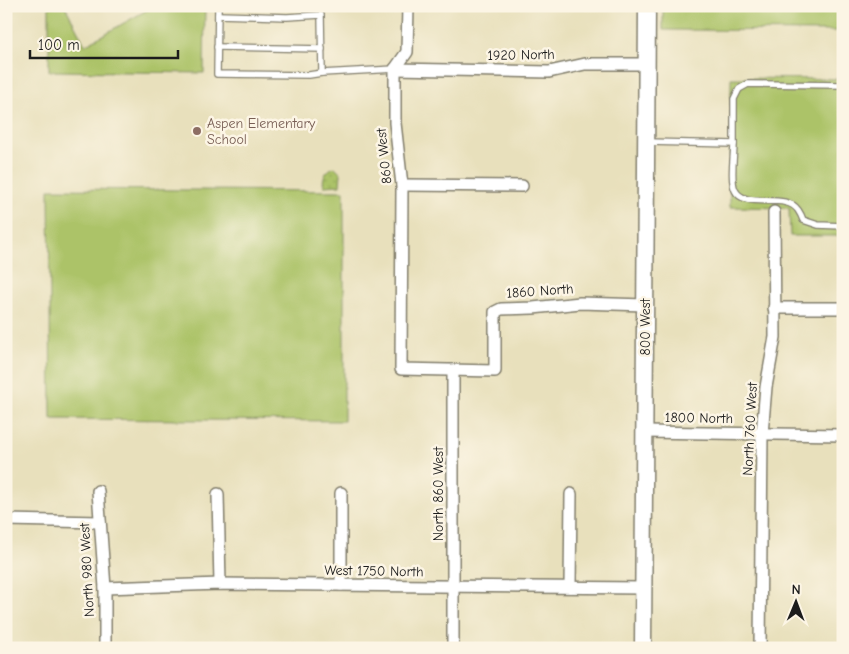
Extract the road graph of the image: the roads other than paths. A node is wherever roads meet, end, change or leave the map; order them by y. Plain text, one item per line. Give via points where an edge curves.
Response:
1 (218, 6) edge
2 (408, 6) edge
3 (647, 6) edge
4 (218, 15) junction
5 (217, 47) junction
6 (322, 49) junction
7 (647, 64) junction
8 (395, 69) junction
9 (322, 73) junction
10 (843, 85) edge
11 (646, 142) junction
12 (734, 144) junction
13 (402, 185) junction
14 (522, 186) dead end
15 (774, 212) dead end
16 (843, 226) edge
17 (645, 305) junction
18 (774, 308) junction
19 (843, 308) edge
20 (401, 315) joint
21 (453, 370) junction
22 (644, 432) junction
23 (762, 434) junction
24 (843, 435) edge
25 (98, 491) dead end
26 (341, 493) dead end
27 (218, 494) dead end
28 (571, 494) dead end
29 (6, 520) edge
30 (100, 522) junction
31 (220, 584) junction
32 (341, 585) junction
33 (453, 587) junction
34 (570, 587) junction
35 (105, 588) junction
36 (643, 588) junction
37 (105, 648) edge
38 (453, 648) edge
39 (643, 648) edge
40 (760, 648) edge

1 - 4 lane
2 - 8 street via 408,52
3 - 7 street, 800 West
4 - 5 lane
4 - 6 lane via 321,16
5 - 6 lane
5 - 9 lane via 217,74
6 - 9 lane
7 - 8 street, 1920 North via 585,64 549,72
7 - 11 street, 800 West
8 - 9 lane
8 - 13 street, 860 West via 395,122
10 - 12 lane via 748,84 739,89 734,99
11 - 12 lane
11 - 17 street, 800 West
12 - 16 lane via 735,190 740,196 791,204 798,209 803,220 818,225
13 - 14 street
13 - 20 street, 860 West
15 - 18 street, North 760 West
17 - 21 street, 1860 North via 580,303 501,309 495,312 495,371
17 - 22 street, 800 West
18 - 19 street
18 - 23 street, North 760 West via 775,337
20 - 21 street, 1860 North via 401,369
21 - 33 street, North 860 West
22 - 23 street, 1800 North
22 - 36 street, 800 West
23 - 24 street, 1800 North
23 - 40 street, North 760 West
25 - 30 street, North 980 West
26 - 32 street
27 - 31 street
28 - 34 street
29 - 30 street
30 - 35 street, North 980 West
31 - 32 street, West 1750 North
31 - 35 street, West 1750 North
32 - 33 street, West 1750 North
33 - 34 street, West 1750 North
33 - 38 street, North 860 West
34 - 36 street, West 1750 North
35 - 37 street, North 980 West
36 - 39 street, 800 West

